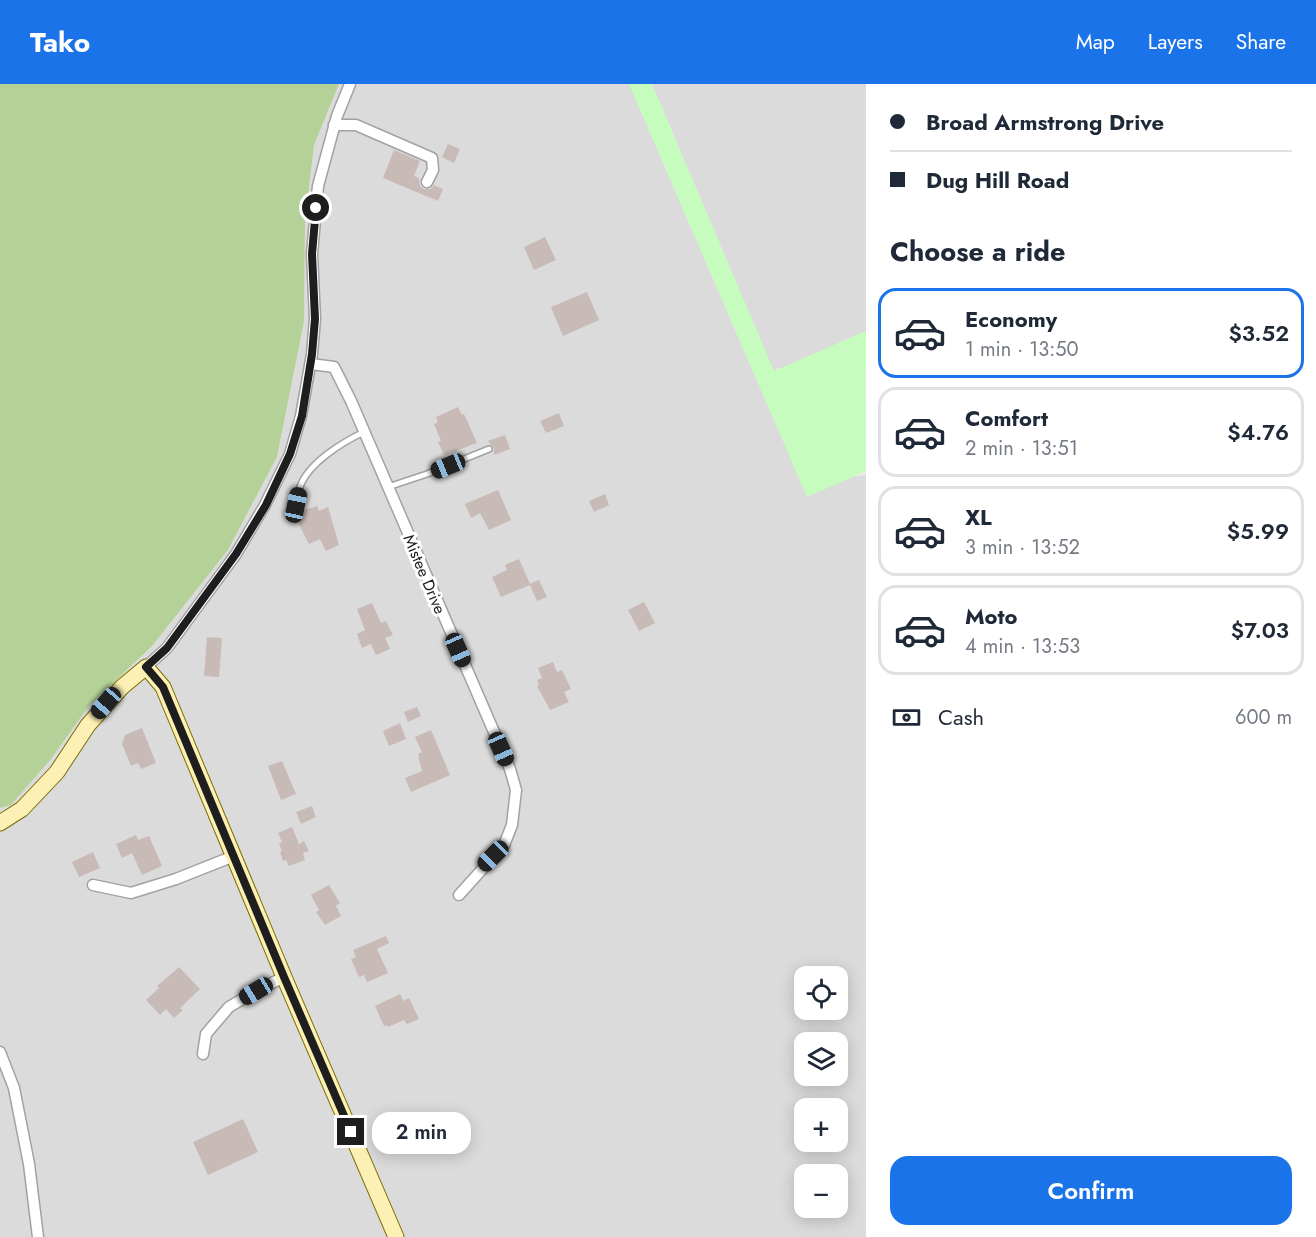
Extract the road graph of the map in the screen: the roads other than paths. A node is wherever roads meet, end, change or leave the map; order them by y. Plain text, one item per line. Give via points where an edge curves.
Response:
1 (350, 84) edge
2 (334, 125) junction
3 (427, 182) dead end
4 (310, 364) junction
5 (364, 432) junction
6 (489, 449) dead end
7 (388, 487) junction
8 (296, 505) dead end
9 (146, 667) junction
10 (0, 823) edge
11 (234, 856) junction
12 (93, 885) dead end
13 (459, 895) dead end
14 (284, 977) junction
15 (0, 1052) edge
16 (203, 1054) dead end
17 (38, 1237) edge
18 (396, 1237) edge

1 - 2 street
2 - 3 street via 356,125 432,158 433,170
2 - 4 street via 318,186
4 - 5 street, Mistee Drive via 334,367
4 - 9 street via 302,416 290,454 266,505 236,554 167,648
5 - 7 street, Mistee Drive
5 - 8 lane via 321,459 301,484
6 - 7 lane
7 - 13 street, Mistee Drive via 516,790 512,825 504,845
9 - 10 street via 106,703 57,772 22,809
9 - 11 street via 163,687
11 - 12 street via 131,892
11 - 14 street
14 - 16 street via 229,1007 206,1034
14 - 18 street
15 - 17 street via 14,1088

